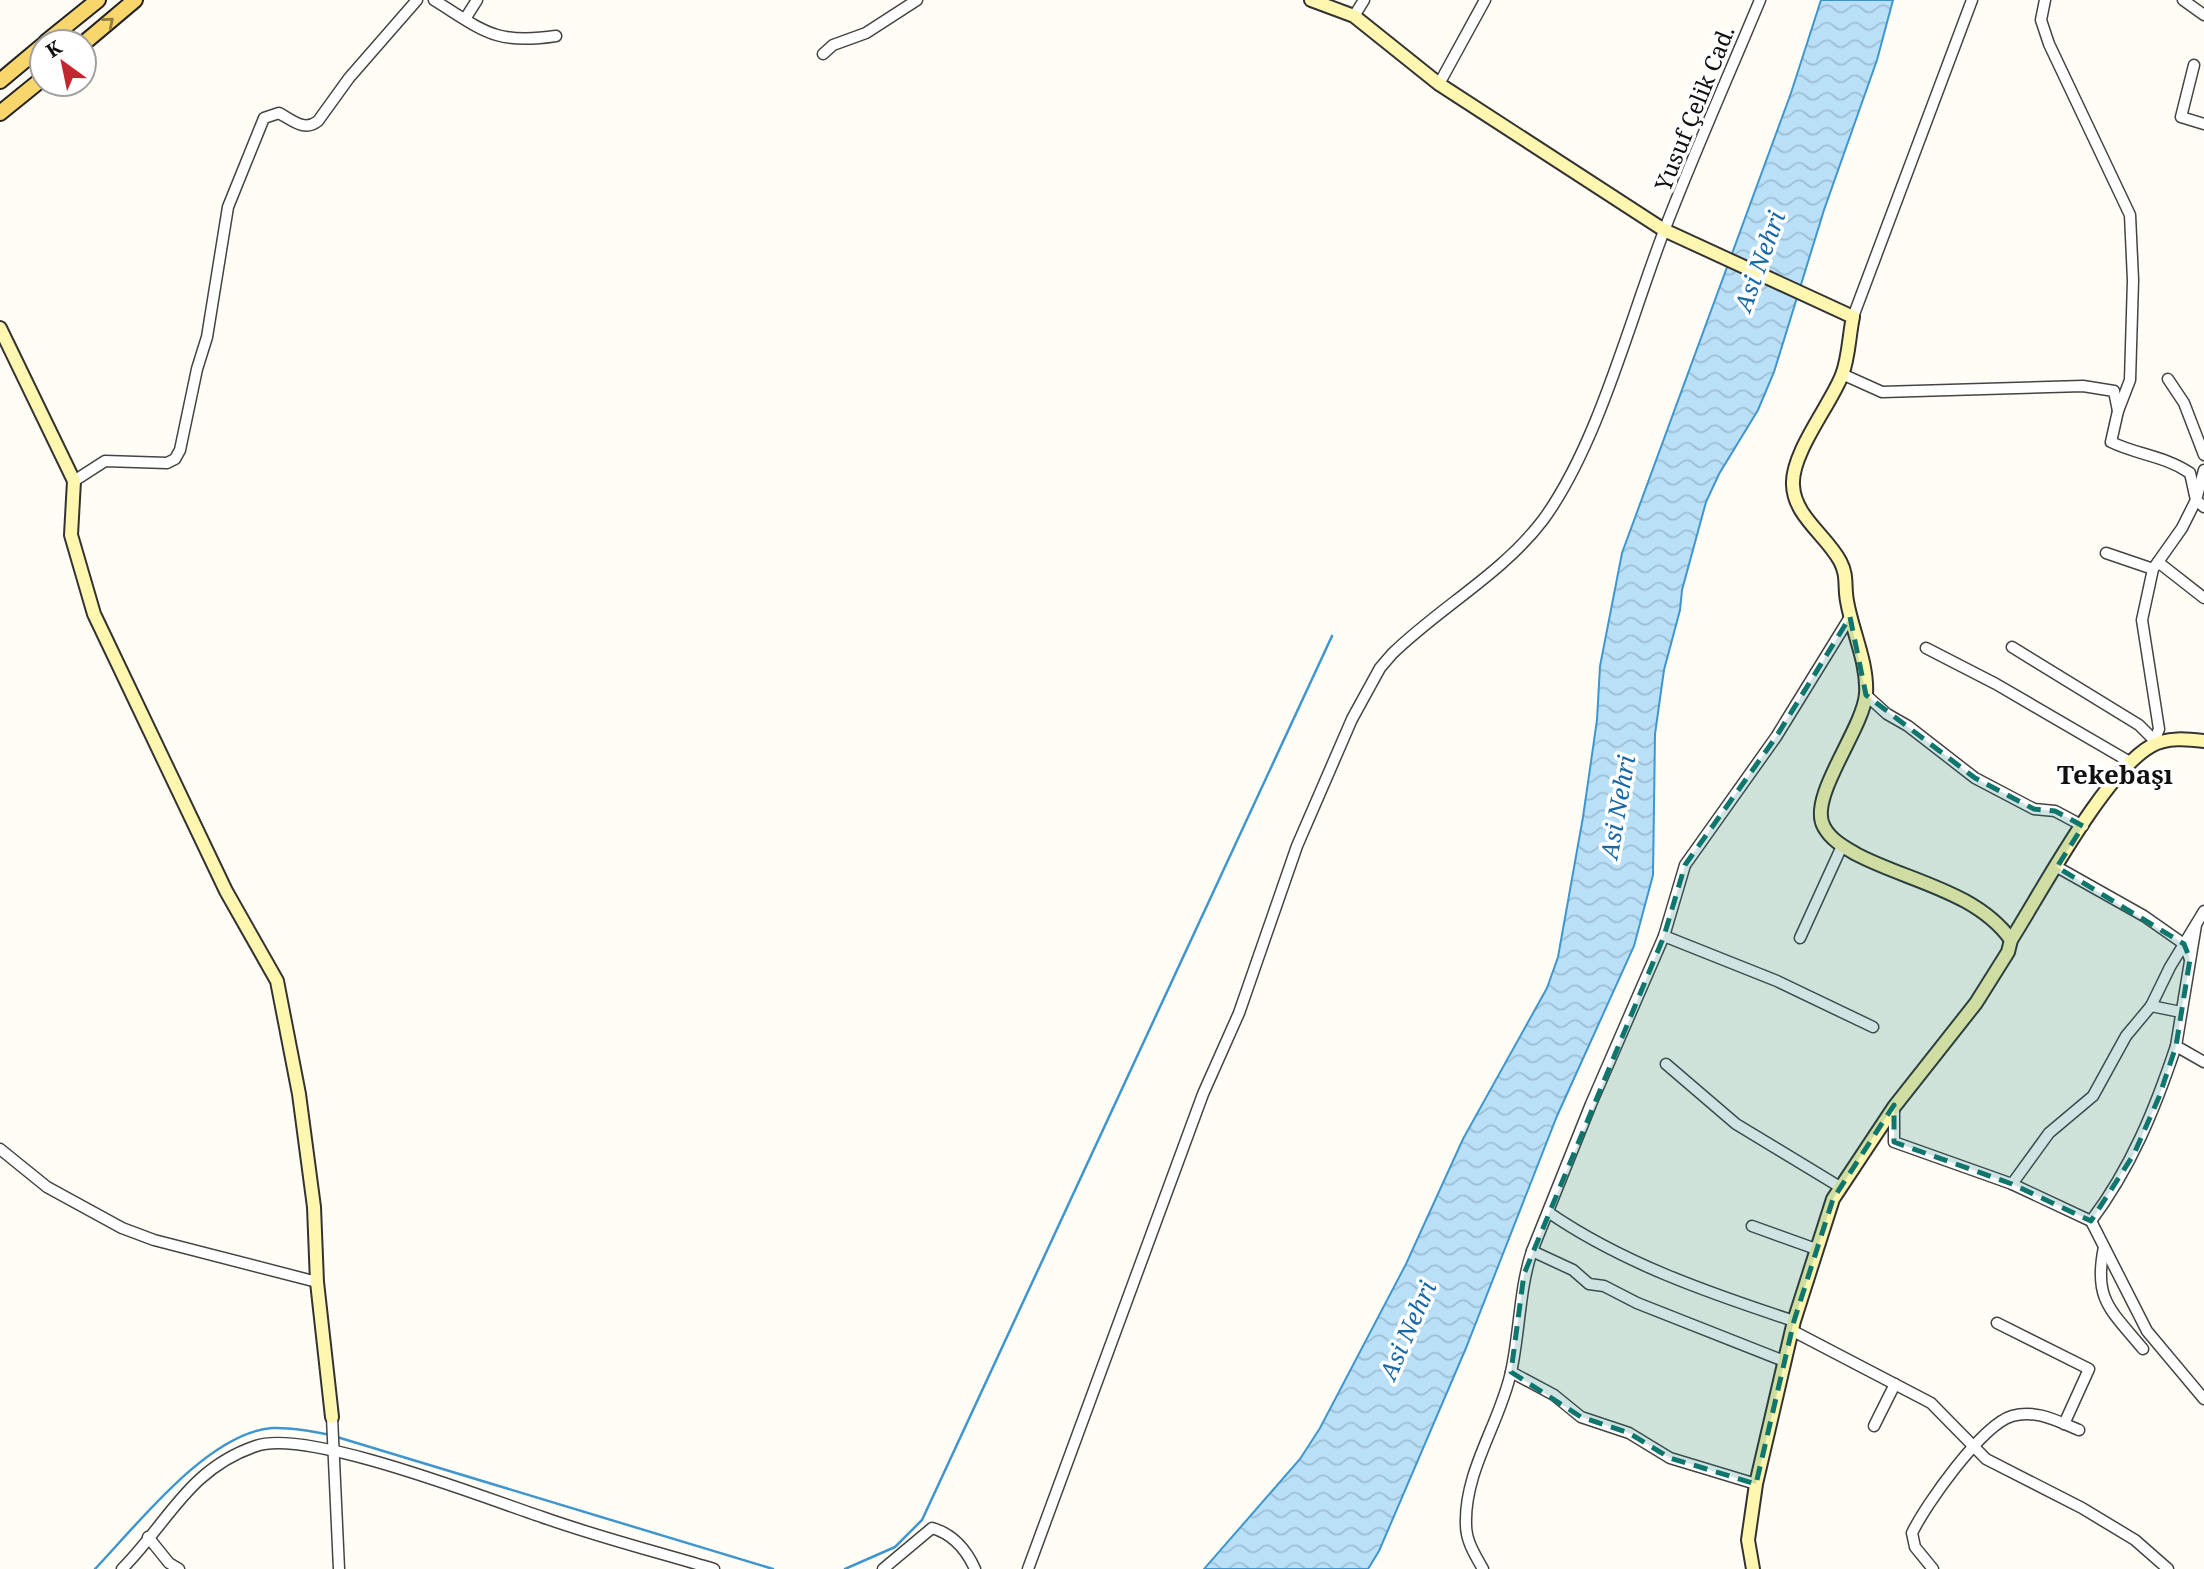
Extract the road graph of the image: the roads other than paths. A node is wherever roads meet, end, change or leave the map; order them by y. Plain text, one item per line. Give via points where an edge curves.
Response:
1 (98, 0) edge
2 (135, 0) edge
3 (417, 0) edge
4 (434, 0) edge
5 (477, 0) edge
6 (917, 0) edge
7 (1311, 0) edge
8 (1364, 0) edge
9 (1485, 0) edge
10 (1760, 0) edge
11 (1972, 0) edge
12 (2045, 0) edge
13 (2183, 0) edge
14 (2204, 15) edge
15 (1354, 16) junction
16 (465, 19) junction
17 (63, 28) edge
18 (98, 31) edge
19 (556, 36) dead end
20 (823, 54) dead end
21 (28, 58) edge
22 (2194, 65) dead end
23 (0, 81) edge
24 (1439, 84) junction
25 (28, 90) edge
26 (0, 113) edge
27 (2204, 124) edge
28 (1664, 230) junction
29 (1849, 316) junction
30 (0, 328) edge
31 (1842, 374) junction
32 (2168, 379) dead end
33 (2118, 411) junction
34 (2204, 455) edge
35 (2198, 472) edge
36 (74, 481) junction
37 (2200, 504) edge
38 (2106, 553) dead end
39 (2155, 566) junction
40 (2204, 598) edge
41 (1850, 617) junction
42 (2012, 647) dead end
43 (1926, 648) dead end
44 (1866, 695) junction
45 (2204, 741) edge
46 (2154, 743) junction
47 (2130, 762) junction
48 (2083, 826) junction
49 (1842, 846) junction
50 (2057, 867) junction
51 (2204, 911) edge
52 (2196, 925) junction
53 (1664, 936) junction
54 (2200, 936) edge
55 (1800, 938) dead end
56 (2011, 940) junction
57 (2184, 944) junction
58 (2190, 959) junction
59 (2151, 1006) junction
60 (2182, 1013) junction
61 (1873, 1027) dead end
62 (2176, 1046) junction
63 (2204, 1062) edge
64 (1666, 1064) dead end
65 (1894, 1107) junction
66 (0, 1149) edge
67 (2012, 1184) junction
68 (1840, 1187) junction
69 (1548, 1212) junction
70 (2091, 1221) junction
71 (1752, 1226) dead end
72 (2104, 1246) junction
73 (1816, 1249) junction
74 (1532, 1251) junction
75 (317, 1282) junction
76 (1997, 1323) dead end
77 (1793, 1326) junction
78 (2143, 1349) dead end
79 (1784, 1361) junction
80 (1511, 1372) junction
81 (1895, 1384) junction
82 (2204, 1399) edge
83 (332, 1418) joint
84 (2064, 1424) junction
85 (1874, 1426) dead end
86 (2079, 1430) dead end
87 (1973, 1448) junction
88 (333, 1449) junction
89 (1756, 1484) junction
90 (148, 1537) junction
91 (122, 1569) edge
92 (179, 1569) edge
93 (339, 1569) edge
94 (714, 1569) edge
95 (883, 1569) edge
96 (975, 1569) edge
97 (1028, 1569) edge
98 (1483, 1569) edge
99 (1753, 1569) edge
100 (1933, 1569) edge
101 (2168, 1569) edge

1 - 17 main road
18 -> 2 main road
3 - 36 street via 318,121 302,126 279,113 264,118 228,206 207,337 175,459 167,463 105,461
4 - 16 street
5 - 16 street
6 - 20 street
7 - 15 street
8 - 15 street
9 - 24 street
10 - 28 street, Yusuf Çelik Cad.
11 - 29 street
12 - 33 street via 2041,20 2049,44 2130,215 2130,380
13 - 14 street
15 - 24 street
16 - 19 street via 487,33 522,41
21 - 23 main road
22 - 27 street via 2181,117
24 - 28 street
25 - 26 main road
28 - 29 street
28 - 97 street, Yusuf Çelik Cad. via 1594,419 1549,511 1503,562 1392,654 1352,719 1297,846 1239,1013 1203,1094
29 - 31 street
30 - 36 street
31 - 33 street via 1882,392 2083,386 2113,391
31 - 41 street via 1792,484 1799,508 1829,543 1848,578
32 - 34 street via 2184,403
33 - 35 street via 2111,442
35 - 37 street
36 - 75 street via 71,535 94,614 226,891 277,981 299,1094 314,1207
37 - 39 street
38 - 39 street
39 - 40 street
39 - 46 street via 2142,620 2159,729
41 - 44 street
41 - 53 street via 1776,737 1685,865
42 - 46 street via 2129,718
43 - 47 street
44 - 48 street via 1975,778 2034,809 2055,811
44 - 49 street via 1859,723 1820,807 1822,826
45 - 46 street via 2183,738
46 - 47 street
47 - 48 street
48 - 50 street
49 - 55 street
49 - 56 street via 1964,900 2001,925
50 - 56 street
50 - 57 street
51 - 52 street
52 - 54 street
52 - 57 street
53 - 61 street via 1777,981
53 - 69 street
54 - 58 street
56 - 65 street via 1976,1003
57 - 58 street
57 - 59 street
58 - 60 street
59 - 60 street
59 - 67 street via 2126,1036 2093,1096 2049,1133
60 - 62 street
62 - 63 street
62 - 70 street via 2134,1154
64 - 68 street via 1736,1124
65 - 67 street via 1894,1142
65 - 68 street
66 - 75 street via 47,1187 122,1228
67 - 70 street
68 - 73 street
69 - 74 street
69 - 77 street via 1595,1244
70 - 72 street
71 - 73 street
72 - 78 street via 2098,1277 2105,1303
72 - 82 street via 2147,1331
73 - 77 street
74 - 79 street via 1573,1270 1589,1284
74 - 80 street via 1524,1274
75 - 83 street
76 - 84 street via 2089,1369
77 - 79 street
77 - 81 street
79 - 89 street
80 - 89 street via 1554,1395 1581,1417 1629,1433 1670,1458
80 - 98 street via 1469,1493 1468,1539
81 - 85 street
81 - 87 street via 1931,1404
83 - 88 street
84 - 86 street
84 - 87 street via 2044,1415 2011,1416
87 - 100 street via 1912,1533 1915,1547
87 - 101 street via 2135,1540
88 - 90 street via 258,1445 221,1462 198,1478
88 - 93 street
88 - 94 street
89 - 99 street via 1748,1540
90 - 91 street
90 - 92 street
95 - 96 street via 932,1528 957,1541

